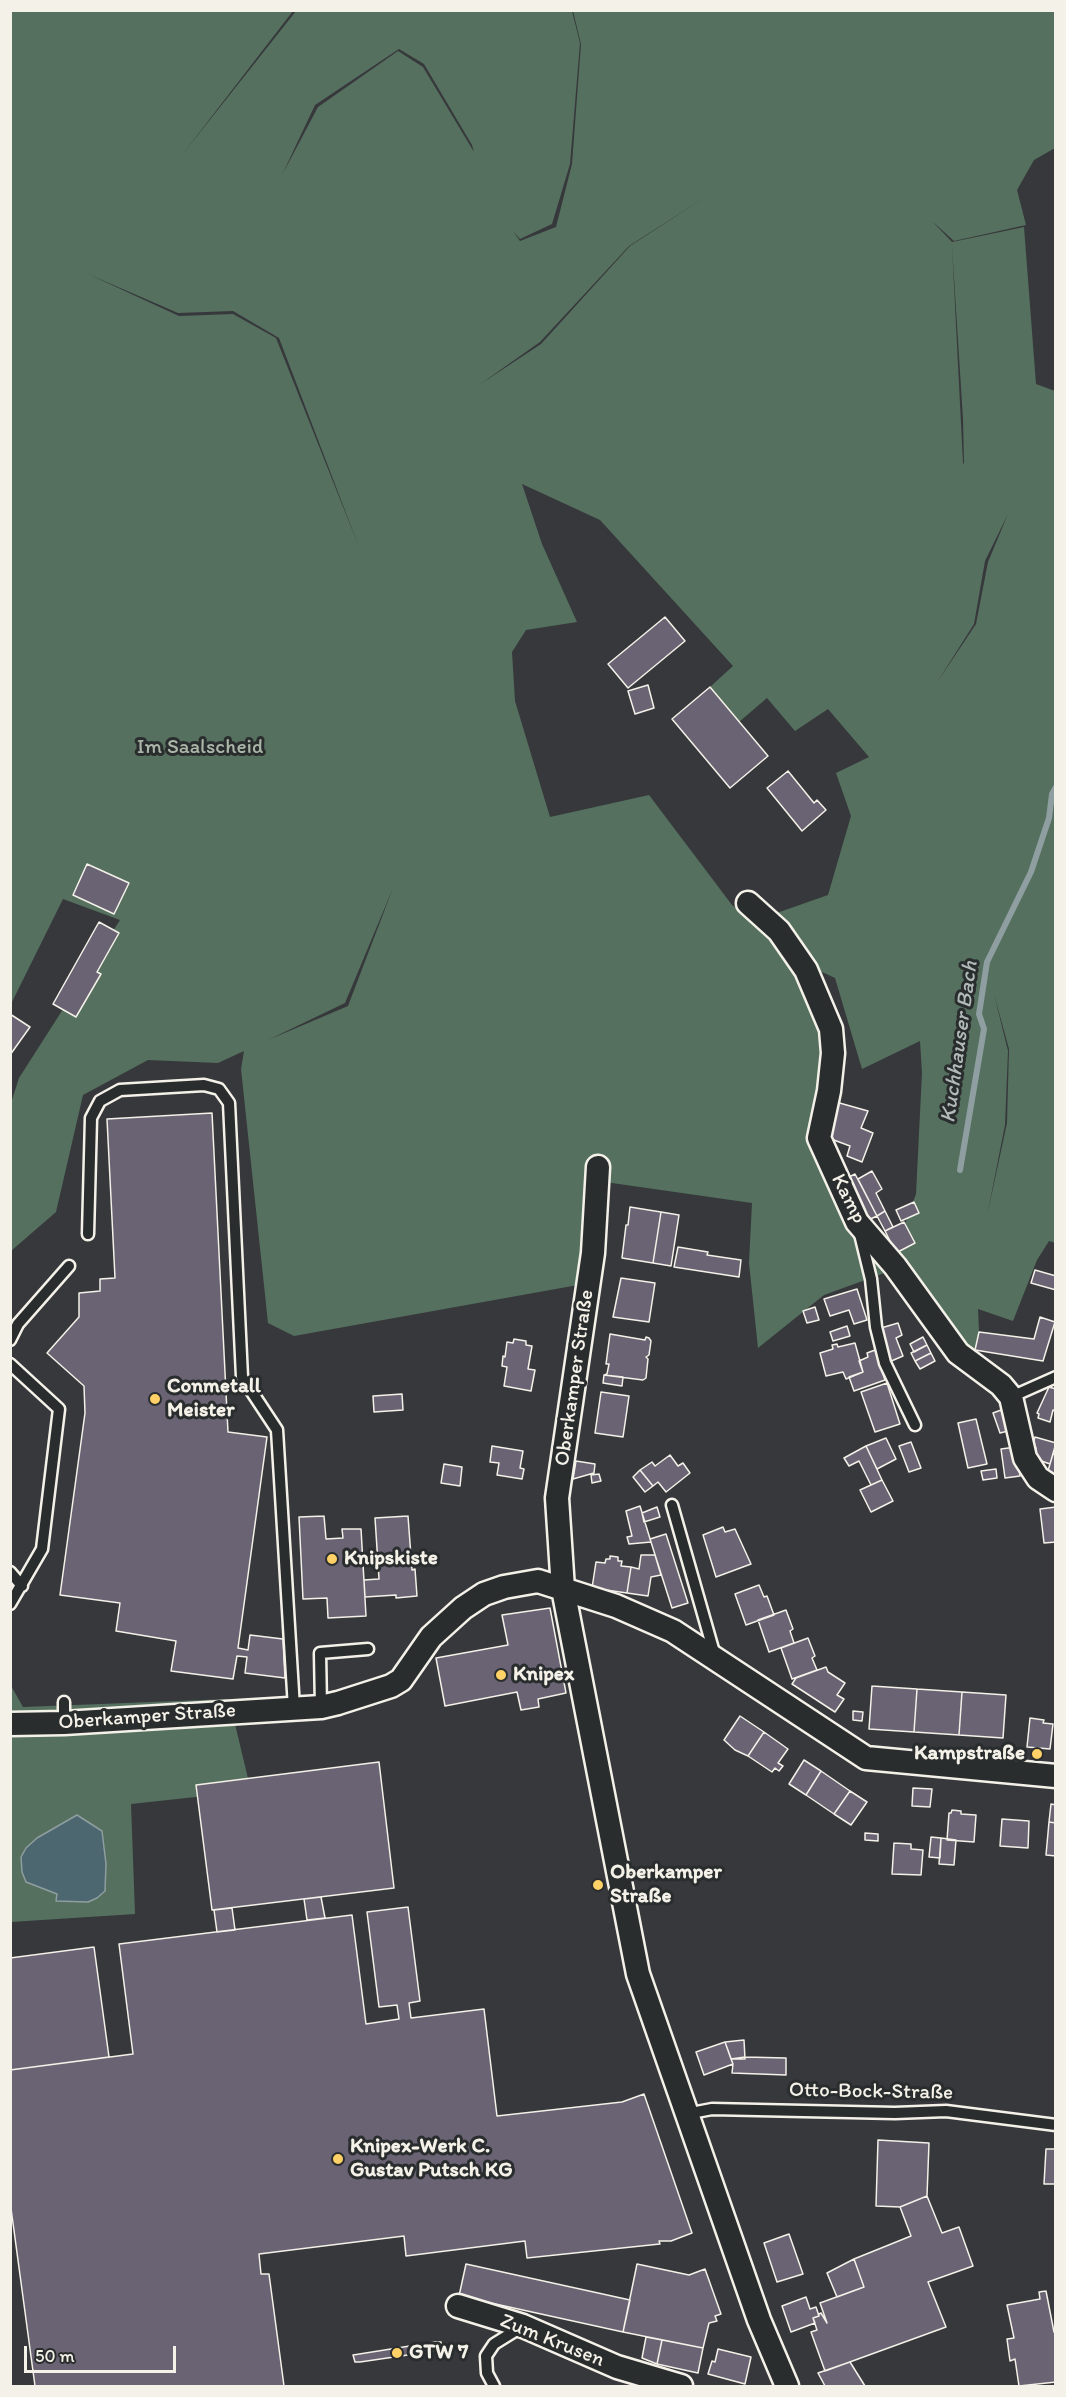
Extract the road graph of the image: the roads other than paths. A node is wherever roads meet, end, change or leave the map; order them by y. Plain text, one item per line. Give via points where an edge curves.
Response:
1 (748, 903) dead end
2 (598, 1167) dead end
3 (857, 1222) junction
4 (88, 1234) dead end
5 (69, 1266) dead end
6 (10, 1340) edge
7 (10, 1365) edge
8 (1056, 1377) edge
9 (1011, 1397) junction
10 (915, 1425) dead end
11 (1056, 1490) edge
12 (672, 1505) dead end
13 (10, 1572) edge
14 (22, 1586) junction
15 (562, 1589) junction
16 (10, 1604) edge
17 (368, 1649) dead end
18 (716, 1659) junction
19 (321, 1707) junction
20 (294, 1708) junction
21 (10, 1724) edge
22 (1056, 1776) edge
23 (686, 2114) junction
24 (1056, 2125) edge
25 (458, 2306) dead end
26 (523, 2326) junction
27 (494, 2386) edge
28 (681, 2386) edge
29 (787, 2386) edge

1 - 3 street, Kamp via 778,932 806,970 831,1029 830,1091 819,1138
2 - 15 street, Oberkamper Straße via 593,1253 557,1498
3 - 9 street, Kamp via 895,1266 958,1353
3 - 10 lane via 885,1362
4 - 20 lane via 91,1118 100,1101 120,1090 204,1085 219,1089 229,1103 242,1377 277,1430
5 - 6 lane via 18,1324
7 - 14 lane via 59,1409 42,1549
8 - 9 lane
9 - 11 street via 1025,1458 1038,1478
12 - 18 lane
13 - 14 lane
14 - 16 lane
15 - 18 street via 616,1606 673,1631
15 - 19 street, Oberkamper Straße via 538,1581 484,1594 431,1638 392,1686
15 - 23 street, Oberkamper Straße via 638,1974
17 - 19 lane via 320,1653
18 - 22 street via 866,1758
19 - 20 street, Oberkamper Straße
20 - 21 street, Oberkamper Straße via 64,1713
23 - 24 lane, Otto-Bock-Straße via 712,2109 946,2111
23 - 29 street, Oberkamper Straße via 759,2320
25 - 26 street, Zum Krusen
26 - 27 lane via 494,2344 486,2356 487,2373
26 - 28 street, Zum Krusen via 617,2367

